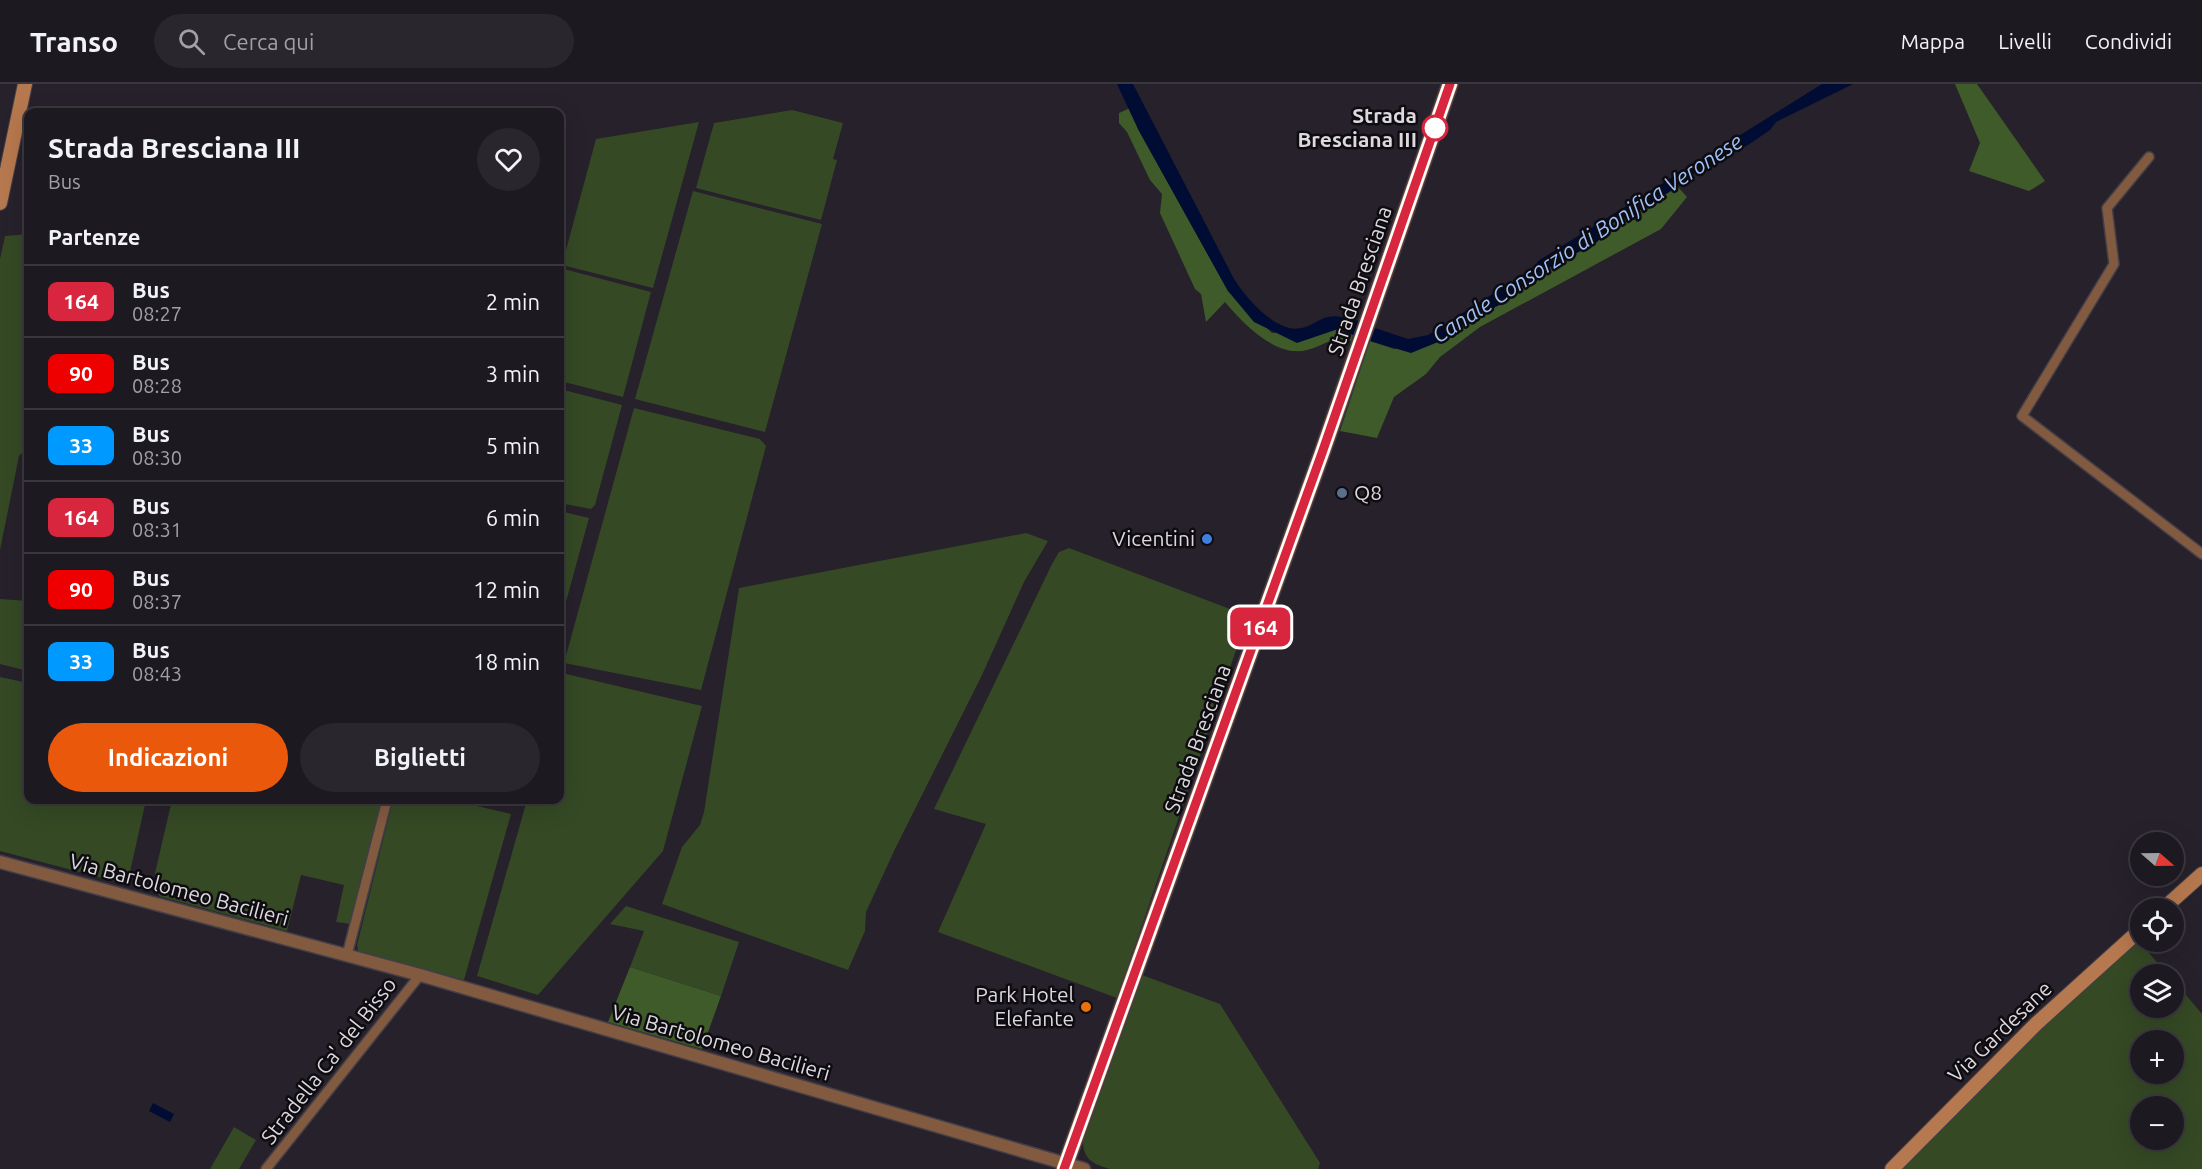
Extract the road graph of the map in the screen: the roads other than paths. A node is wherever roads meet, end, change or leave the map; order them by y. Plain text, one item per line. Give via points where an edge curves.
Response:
1 (25, 84) edge
2 (1450, 84) edge
3 (2149, 157) dead end
4 (0, 203) edge
5 (2202, 554) edge
6 (386, 804) edge
7 (0, 862) edge
8 (2202, 874) edge
9 (2175, 898) edge
10 (2130, 939) edge
11 (347, 955) junction
12 (420, 975) junction
13 (1065, 1166) edge
14 (266, 1169) edge
15 (1084, 1169) edge
16 (1892, 1169) edge

1 - 4 main road
2 - 13 main road, Strada Bresciana
3 - 5 street via 2107,208 2114,264 2022,416
6 - 11 street
7 - 11 street, Via Bartolomeo Bacilieri
8 - 9 main road
10 - 16 main road, Via Gardesane via 2036,1024
11 - 12 street, Via Bartolomeo Bacilieri
12 - 13 street, Via Bartolomeo Bacilieri
12 - 14 street, Stradella Ca' del Bisso
13 - 15 street, Via Bartolomeo Bacilieri

